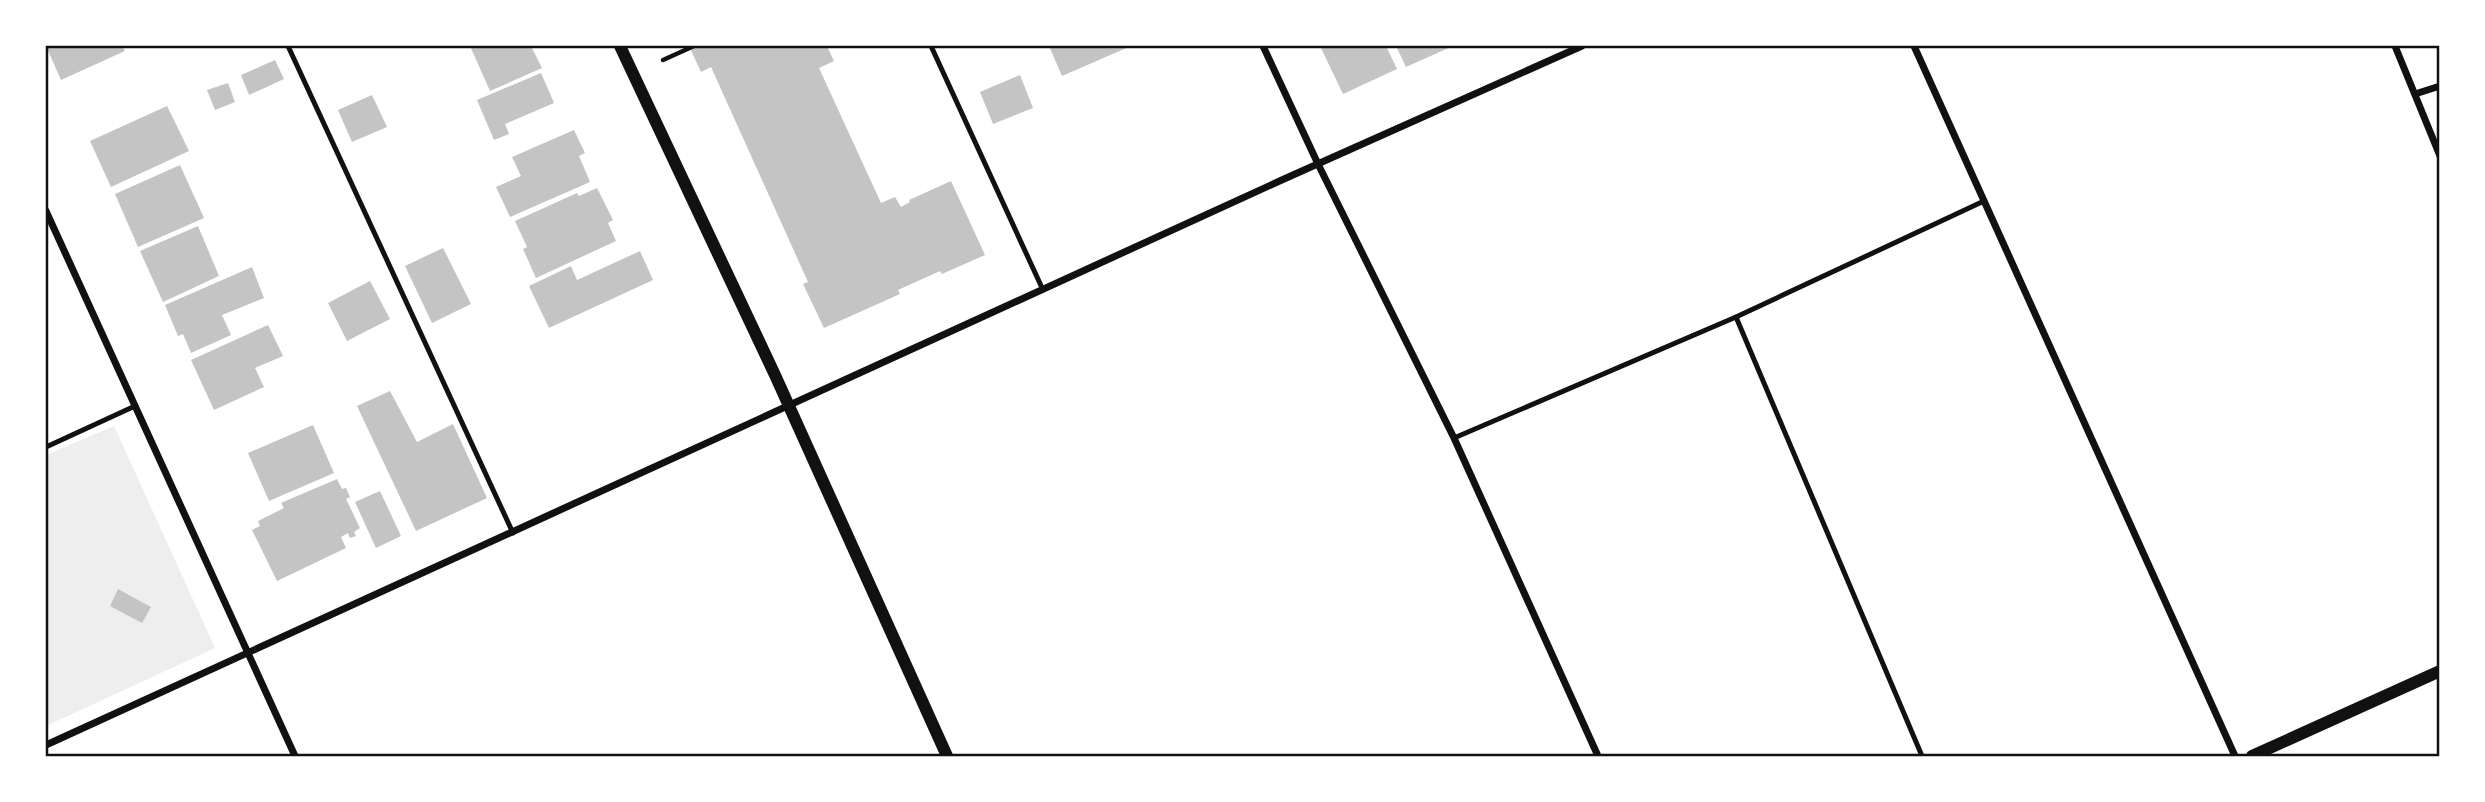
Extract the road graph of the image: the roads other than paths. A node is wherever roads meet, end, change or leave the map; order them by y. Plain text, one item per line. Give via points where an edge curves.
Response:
1 (288, 46) edge
2 (620, 46) edge
3 (931, 46) edge
4 (1263, 46) edge
5 (1582, 46) edge
6 (1914, 46) edge
7 (2395, 46) edge
8 (2440, 86) edge
9 (2415, 94) junction
10 (2440, 156) edge
11 (1318, 164) junction
12 (1984, 201) junction
13 (46, 211) edge
14 (1043, 290) junction
15 (1736, 317) junction
16 (135, 406) junction
17 (789, 406) junction
18 (1454, 438) junction
19 (46, 447) edge
20 (513, 533) junction
21 (248, 654) junction
22 (2440, 671) edge
23 (46, 745) edge
24 (295, 757) edge
25 (947, 757) edge
26 (1598, 757) edge
27 (1922, 757) edge
28 (2235, 757) edge
29 (2252, 757) edge

1 - 20 lane
2 - 17 street
3 - 14 lane
4 - 11 street
5 - 11 street
6 - 12 street
7 - 9 street
8 - 9 street
9 - 10 street
11 - 14 street
11 - 18 street
12 - 15 lane
12 - 28 street
13 - 16 street
14 - 17 street
15 - 18 lane
15 - 27 lane
16 - 19 lane
16 - 21 street
17 - 20 street
17 - 25 street
18 - 26 street
20 - 21 street
21 - 23 street
21 - 24 street
22 - 29 street

